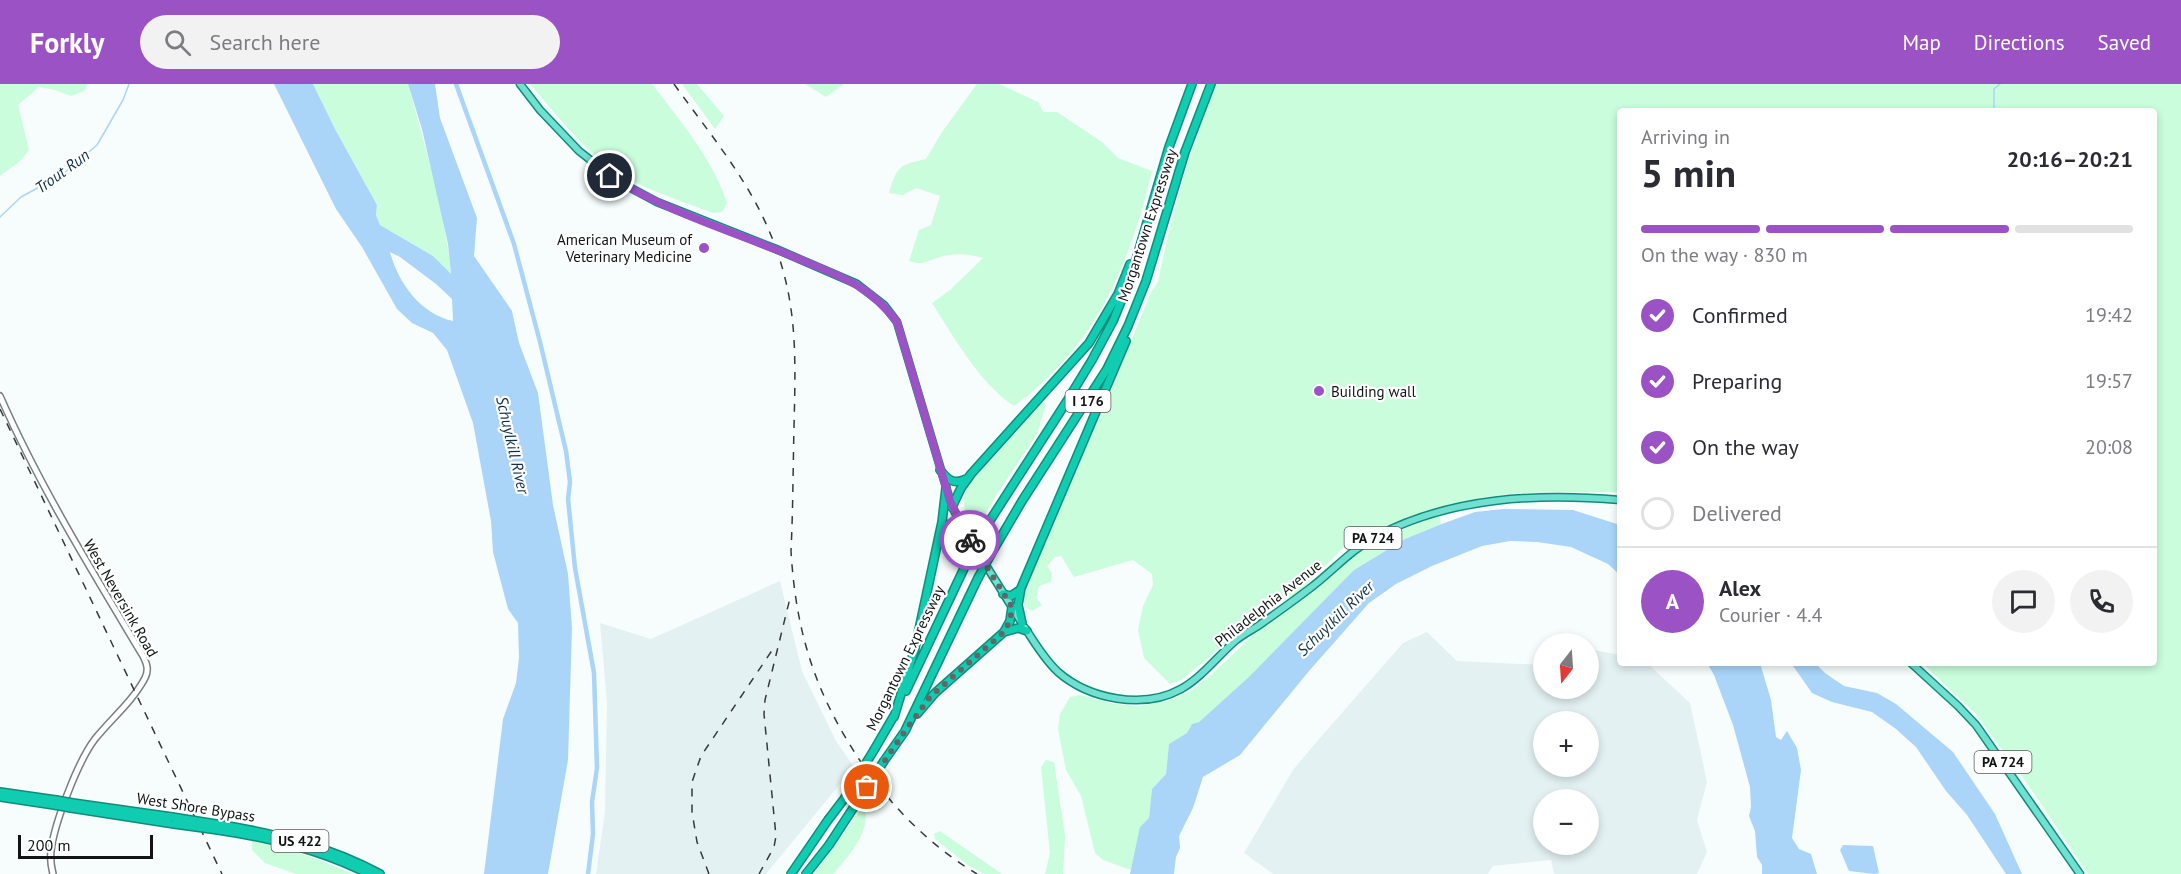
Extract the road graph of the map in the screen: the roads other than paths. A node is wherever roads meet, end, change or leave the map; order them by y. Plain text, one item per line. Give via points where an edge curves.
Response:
1 (520, 84) edge
2 (1192, 84) edge
3 (1211, 84) edge
4 (1144, 231) junction
5 (1161, 236) junction
6 (0, 396) edge
7 (940, 470) junction
8 (968, 478) junction
9 (946, 488) junction
10 (1617, 500) edge
11 (952, 507) junction
12 (962, 527) junction
13 (941, 530) junction
14 (1020, 590) junction
15 (1003, 594) junction
16 (1012, 607) junction
17 (1022, 623) junction
18 (1027, 631) junction
19 (1004, 632) junction
20 (1914, 666) edge
21 (894, 717) junction
22 (905, 731) junction
23 (0, 792) edge
24 (0, 797) edge
25 (55, 803) junction
26 (217, 827) junction
27 (53, 874) edge
28 (369, 874) edge
29 (380, 874) edge
30 (790, 874) edge
31 (806, 874) edge
32 (2080, 874) edge

1 - 7 main road, Philadelphia Avenue / PA 724 via 581,153 631,189 872,294 897,322
2 - 4 highway, Morgantown Expressway / I 176
3 - 5 highway, Morgantown Expressway / I 176 via 1185,152
4 - 8 highway via 1118,294 1089,343
4 - 21 highway, Morgantown Expressway / I 176, bridge via 1113,321 980,536
5 - 14 highway via 1144,297
5 - 22 highway, Morgantown Expressway / I 176, bridge via 1128,326 1107,369 991,554
6 - 27 street, West Neversink Road via 84,559 147,667 135,693 82,761 52,843
7 - 8 highway via 953,482
7 - 9 main road, Philadelphia Avenue / PA 724
8 - 11 highway
9 - 11 main road, Philadelphia Avenue / PA 724
9 - 13 highway
10 - 18 main road, Philadelphia Avenue / PA 724 via 1542,498 1484,502 1438,513 1377,536 1236,640 1187,685 1162,697 1119,699 1083,688 1046,659
11 - 12 main road, Philadelphia Avenue / PA 724
12 - 13 highway via 950,524
12 - 15 main road, Philadelphia Avenue / PA 724
13 - 21 highway via 915,648
14 - 15 highway via 1011,596
14 - 17 highway
15 - 16 main road, Philadelphia Avenue / PA 724
16 - 17 main road, Philadelphia Avenue / PA 724
16 - 19 highway
17 - 18 main road, Philadelphia Avenue / PA 724
18 - 19 highway via 1018,628
19 - 22 highway via 930,697
20 - 32 main road, PA 724 via 1976,725
21 - 30 highway, Morgantown Expressway / I 176, bridge via 844,799
22 - 31 highway, Morgantown Expressway / I 176, bridge
23 - 25 highway, West Shore Bypass / US 422
24 - 25 highway, West Shore Bypass / US 422
25 - 26 highway, West Shore Bypass / US 422, bridge
26 - 28 highway, West Shore Bypass / US 422 via 326,855
26 - 29 highway, West Shore Bypass / US 422 via 269,833 307,843

